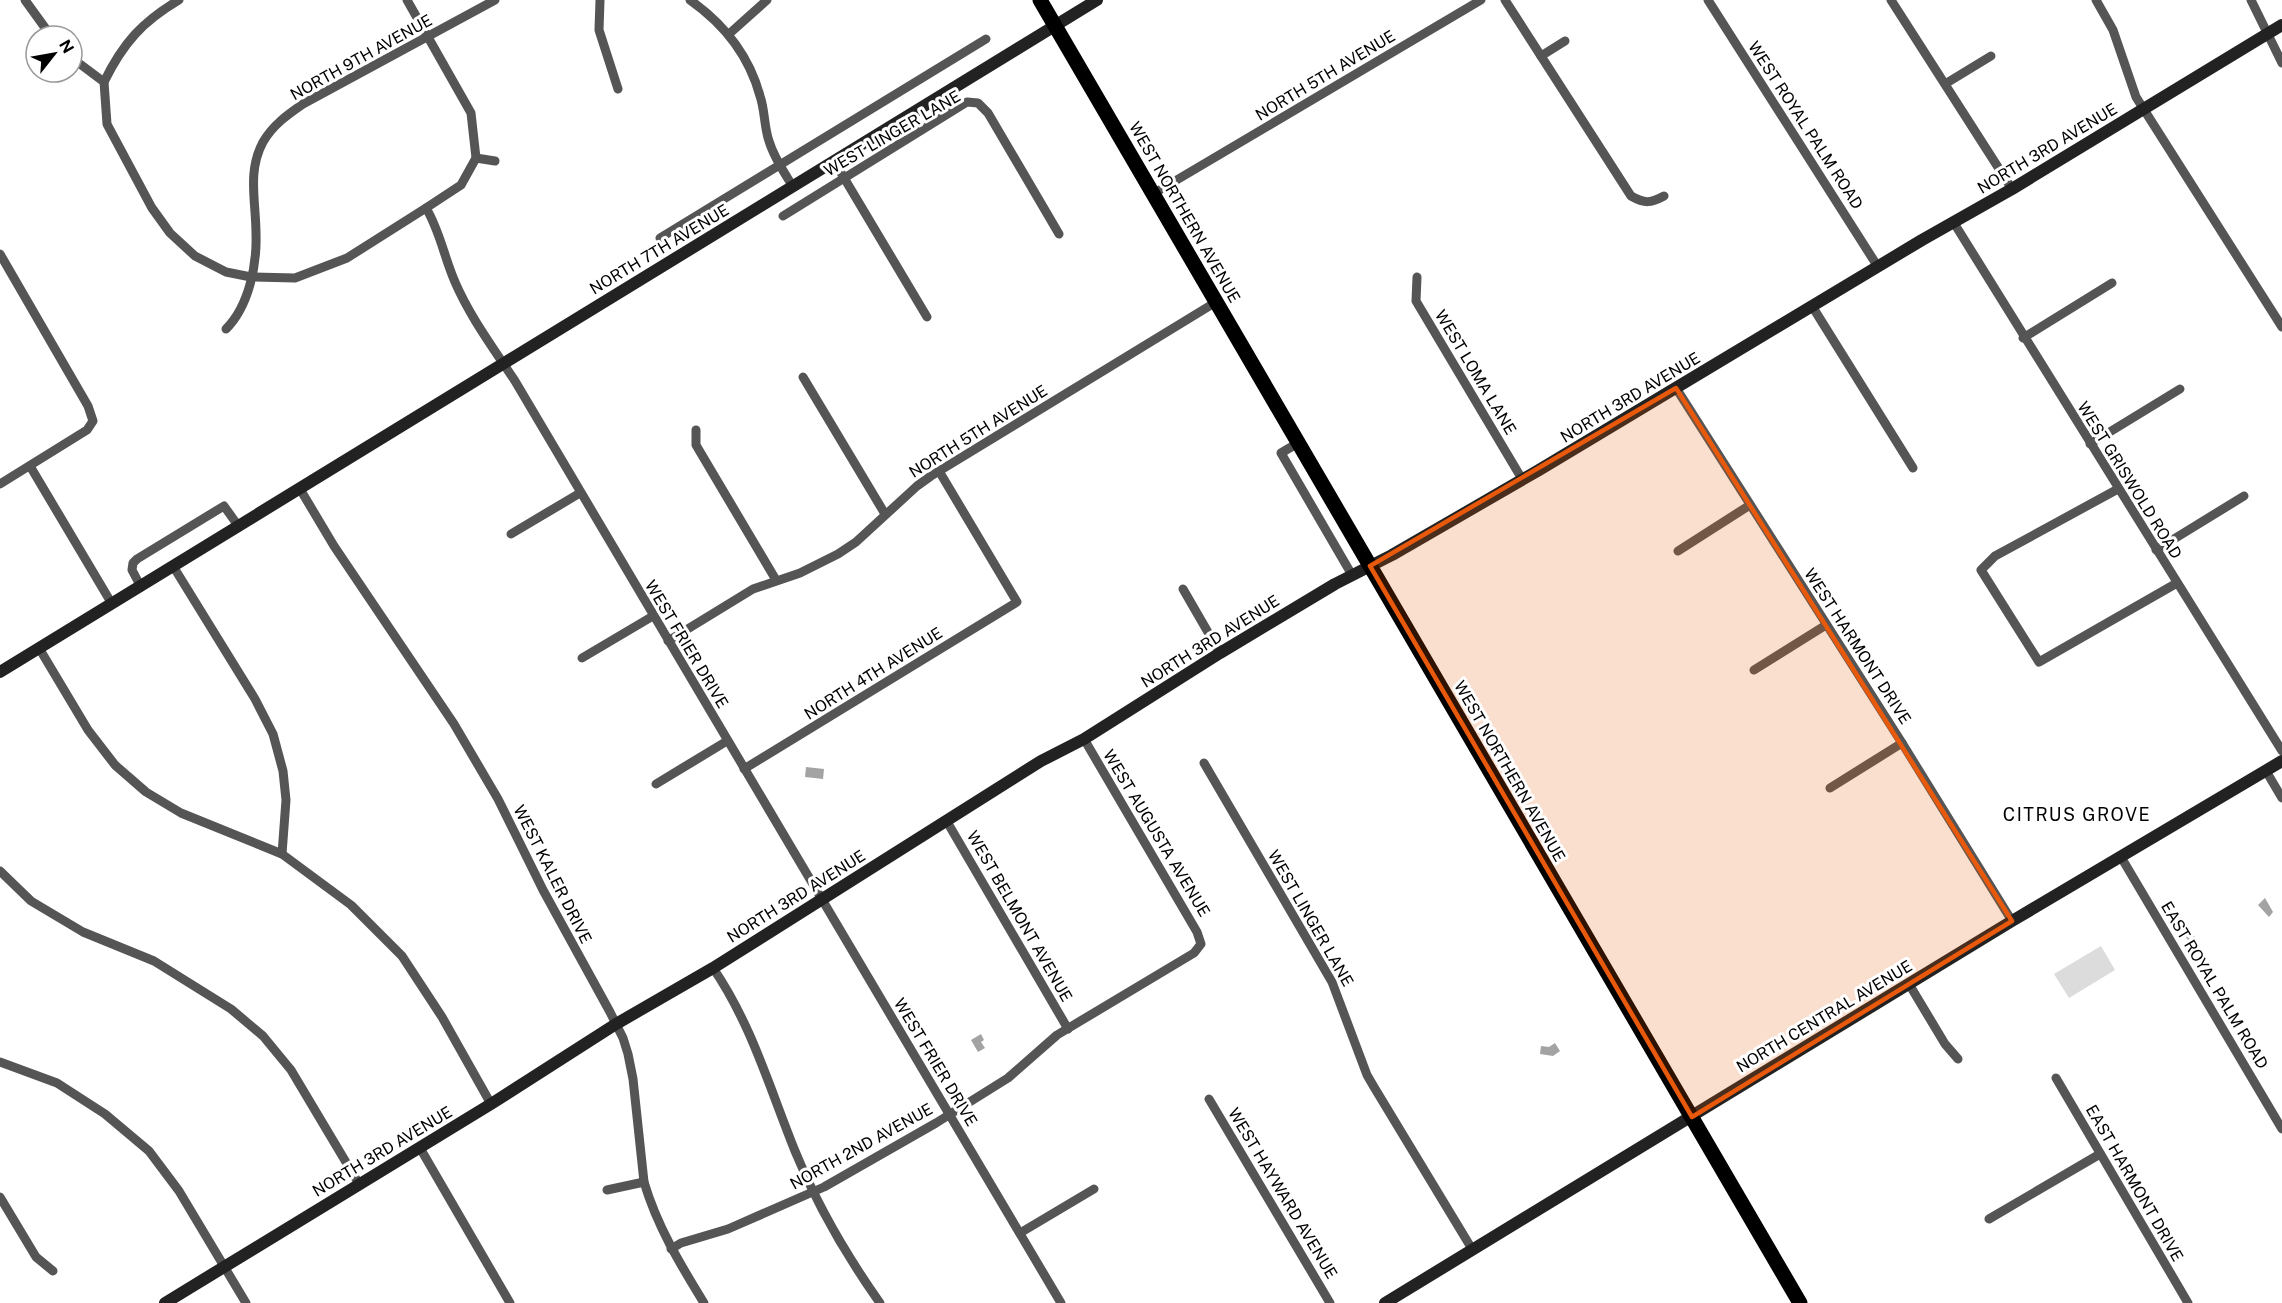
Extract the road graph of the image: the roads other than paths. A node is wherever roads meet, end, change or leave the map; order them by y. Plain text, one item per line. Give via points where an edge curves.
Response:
1 (25, 0) edge
2 (179, 0) edge
3 (408, 0) edge
4 (495, 0) edge
5 (600, 0) edge
6 (690, 0) edge
7 (767, 0) edge
8 (1040, 0) edge
9 (1097, 0) edge
10 (1481, 0) edge
11 (1505, 0) edge
12 (1708, 0) edge
13 (1891, 0) edge
14 (2096, 0) edge
15 (2252, 0) edge
16 (42, 24) edge
17 (2282, 25) edge
18 (1055, 26) junction
19 (2269, 33) junction
20 (729, 34) junction
21 (429, 36) junction
22 (986, 39) dead end
23 (1565, 41) dead end
24 (1541, 56) junction
25 (1991, 56) dead end
26 (2282, 63) edge
27 (84, 67) edge
28 (104, 82) junction
29 (1946, 84) junction
30 (618, 89) dead end
31 (2143, 109) junction
32 (476, 158) junction
33 (495, 161) dead end
34 (834, 161) junction
35 (780, 165) junction
36 (844, 178) junction
37 (793, 187) junction
38 (2012, 189) junction
39 (1153, 194) junction
40 (1664, 196) dead end
41 (426, 208) junction
42 (783, 216) dead end
43 (1954, 223) junction
44 (1059, 234) dead end
45 (660, 238) dead end
46 (0, 254) edge
47 (1878, 267) junction
48 (251, 277) junction
49 (1417, 277) dead end
50 (2112, 283) dead end
51 (1216, 302) junction
52 (1812, 306) junction
53 (927, 317) dead end
54 (2282, 327) edge
55 (226, 329) dead end
56 (2023, 338) junction
57 (504, 364) junction
58 (803, 377) dead end
59 (1676, 388) junction
60 (2180, 389) dead end
61 (696, 430) dead end
62 (1298, 443) junction
63 (2090, 444) junction
64 (30, 466) junction
65 (1913, 468) dead end
66 (939, 471) junction
67 (1522, 479) junction
68 (0, 484) edge
69 (300, 489) junction
70 (2118, 489) junction
71 (580, 493) junction
72 (2244, 496) dead end
73 (1750, 505) junction
74 (885, 514) junction
75 (239, 527) junction
76 (511, 534) dead end
77 (2156, 550) junction
78 (1678, 551) dead end
79 (173, 566) junction
80 (1370, 566) junction
81 (1352, 575) junction
82 (776, 580) junction
83 (2177, 583) junction
84 (141, 586) junction
85 (1183, 589) dead end
86 (112, 604) junction
87 (654, 616) junction
88 (1826, 625) junction
89 (668, 640) junction
90 (39, 648) junction
91 (1220, 653) junction
92 (582, 658) dead end
93 (1754, 670) dead end
94 (0, 672) edge
95 (1084, 739) junction
96 (727, 741) junction
97 (1902, 743) junction
98 (2282, 751) edge
99 (2282, 761) edge
100 (1204, 763) dead end
101 (744, 770) junction
102 (2266, 771) junction
103 (656, 784) dead end
104 (1830, 788) dead end
105 (2282, 798) edge
106 (946, 820) junction
107 (282, 854) junction
108 (2121, 857) junction
109 (0, 871) edge
110 (822, 899) junction
111 (2012, 921) junction
112 (1201, 944) joint
113 (713, 968) junction
114 (1909, 984) junction
115 (616, 1024) junction
116 (1068, 1029) junction
117 (1958, 1059) dead end
118 (0, 1062) edge
119 (2056, 1078) dead end
120 (1209, 1099) dead end
121 (491, 1104) junction
122 (949, 1114) junction
123 (1692, 1117) junction
124 (2282, 1129) edge
125 (420, 1148) junction
126 (2100, 1154) junction
127 (644, 1182) junction
128 (359, 1184) junction
129 (1094, 1189) dead end
130 (607, 1190) dead end
131 (814, 1192) junction
132 (0, 1197) edge
133 (1989, 1220) dead end
134 (1020, 1233) junction
135 (671, 1249) junction
136 (1472, 1249) junction
137 (226, 1267) junction
138 (53, 1270) dead end
139 (165, 1303) edge
140 (246, 1303) edge
141 (510, 1303) edge
142 (704, 1303) edge
143 (880, 1303) edge
144 (1061, 1303) edge
145 (1330, 1303) edge
146 (1385, 1303) edge
147 (1800, 1303) edge
148 (2188, 1303) edge

1 - 16 street
2 - 28 street via 132,36
3 - 21 street
4 - 21 street, NORTH 9TH AVENUE
5 - 30 street via 599,30
6 - 20 street
7 - 20 street
8 - 18 main road, WEST NORTHERN AVENUE
9 - 18 street, NORTH 7TH AVENUE
10 - 39 street, NORTH 5TH AVENUE
11 - 24 street
12 - 47 street, WEST ROYAL PALM ROAD
13 - 29 street
14 - 31 street via 2108,19
15 - 19 street
17 - 19 street, NORTH 3RD AVENUE
18 - 34 street, NORTH 7TH AVENUE
18 - 39 main road, WEST NORTHERN AVENUE
19 - 26 street
19 - 31 street, NORTH 3RD AVENUE
20 - 35 street via 753,75 769,141
21 - 32 street via 471,113
21 - 48 street, NORTH 9TH AVENUE via 303,104 271,130 259,152 252,180 256,235
22 - 35 street, NORTH 7TH AVENUE
23 - 24 street
24 - 40 street via 1631,196 1649,203
25 - 29 street
27 - 28 street
28 - 48 street via 107,124 158,219 179,243 211,266
29 - 38 street
31 - 38 street, NORTH 3RD AVENUE
31 - 54 street
32 - 33 street
32 - 41 street via 461,185
34 - 36 street
34 - 37 street, NORTH 7TH AVENUE
35 - 37 street
35 - 45 street, NORTH 7TH AVENUE
36 - 42 street, WEST LINGER LANE
36 - 44 street, WEST LINGER LANE via 967,102 978,103 988,113
36 - 53 street
37 - 57 street, NORTH 7TH AVENUE
38 - 43 street, NORTH 3RD AVENUE
39 - 51 main road, WEST NORTHERN AVENUE
41 - 48 street via 347,258 295,279
41 - 57 street, WEST FRIER DRIVE via 459,291
43 - 47 street, NORTH 3RD AVENUE
43 - 56 street, WEST GRISWOLD ROAD
46 - 64 street via 93,421 87,430
47 - 52 street, NORTH 3RD AVENUE
48 - 55 street, NORTH 9TH AVENUE via 242,308
49 - 67 street, WEST LOMA LANE via 1416,301
50 - 56 street
51 - 62 main road, WEST NORTHERN AVENUE
51 - 66 street, NORTH 5TH AVENUE
52 - 59 street, NORTH 3RD AVENUE
52 - 65 street
56 - 63 street, WEST GRISWOLD ROAD
57 - 69 street, NORTH 7TH AVENUE
57 - 71 street, WEST FRIER DRIVE
58 - 74 street
59 - 67 street, NORTH 3RD AVENUE
59 - 73 street, WEST HARMONT DRIVE
60 - 63 street
61 - 82 street via 696,446
62 - 80 main road, WEST NORTHERN AVENUE
62 - 81 street via 1281,453
63 - 70 street, WEST GRISWOLD ROAD
64 - 68 street
64 - 86 street
66 - 74 street, NORTH 5TH AVENUE
66 - 101 street, NORTH 4TH AVENUE via 1017,603
67 - 80 street, NORTH 3RD AVENUE
69 - 75 street, NORTH 7TH AVENUE
69 - 115 street, WEST KALER DRIVE via 454,724 498,799
70 - 77 street, WEST GRISWOLD ROAD
70 - 83 street via 1995,556 1982,570 2038,662
71 - 76 street
71 - 87 street, WEST FRIER DRIVE
72 - 77 street
73 - 78 street
73 - 88 street, WEST HARMONT DRIVE
74 - 82 street, NORTH 5TH AVENUE via 838,554
75 - 79 street, NORTH 7TH AVENUE
75 - 84 street via 224,506 137,559 132,570
77 - 83 street, WEST GRISWOLD ROAD
79 - 84 street, NORTH 7TH AVENUE
79 - 107 street via 273,734 283,771
80 - 81 street, NORTH 3RD AVENUE
80 - 123 main road, WEST NORTHERN AVENUE
81 - 91 street, NORTH 3RD AVENUE
82 - 89 street, NORTH 5TH AVENUE
83 - 98 street, WEST GRISWOLD ROAD
84 - 86 street, NORTH 7TH AVENUE
85 - 91 street
86 - 90 street, NORTH 7TH AVENUE
87 - 89 street, WEST FRIER DRIVE
87 - 92 street
88 - 93 street
88 - 97 street, WEST HARMONT DRIVE
89 - 96 street, WEST FRIER DRIVE
90 - 94 street, NORTH 7TH AVENUE
90 - 107 street via 88,730 115,765 146,792 181,813
91 - 95 street, NORTH 3RD AVENUE
95 - 106 street, NORTH 3RD AVENUE
95 - 112 street, WEST AUGUSTA AVENUE
96 - 101 street, WEST FRIER DRIVE
96 - 103 street
97 - 104 street
97 - 111 street, WEST HARMONT DRIVE
99 - 102 street, NORTH CENTRAL AVENUE
100 - 136 street, WEST LINGER LANE via 1332,982 1374,1087
101 - 110 street, WEST FRIER DRIVE
102 - 105 street
102 - 108 street, NORTH CENTRAL AVENUE
106 - 110 street, NORTH 3RD AVENUE
106 - 116 street, WEST BELMONT AVENUE
107 - 121 street via 351,905 402,956
108 - 111 street, NORTH CENTRAL AVENUE
108 - 124 street, EAST ROYAL PALM ROAD
109 - 128 street via 31,901 83,932 154,961 231,1009 263,1036 291,1070
110 - 113 street, NORTH 3RD AVENUE
110 - 122 street, WEST FRIER DRIVE
111 - 114 street, NORTH CENTRAL AVENUE
112 - 116 street, NORTH 2ND AVENUE via 1194,953
113 - 115 street, NORTH 3RD AVENUE
113 - 131 street via 744,1021
114 - 117 street
114 - 123 street, NORTH CENTRAL AVENUE
115 - 121 street, NORTH 3RD AVENUE
115 - 127 street, WEST KALER DRIVE via 633,1079
116 - 122 street, NORTH 2ND AVENUE via 1008,1078
118 - 137 street via 57,1083 105,1114 148,1151 179,1191
119 - 126 street, EAST HARMONT DRIVE
120 - 145 street, WEST HAYWARD AVENUE
121 - 125 street, NORTH 3RD AVENUE
122 - 131 street, NORTH 2ND AVENUE
122 - 134 street, WEST FRIER DRIVE
123 - 136 street, NORTH CENTRAL AVENUE
123 - 147 main road, WEST NORTHERN AVENUE
125 - 128 street, NORTH 3RD AVENUE
125 - 141 street
126 - 133 street
126 - 148 street, EAST HARMONT DRIVE
127 - 130 street
127 - 135 street, WEST KALER DRIVE
128 - 137 street, NORTH 3RD AVENUE
129 - 134 street
131 - 135 street, NORTH 2ND AVENUE
131 - 143 street via 833,1230
132 - 138 street via 36,1257
134 - 144 street, WEST FRIER DRIVE
135 - 142 street, WEST KALER DRIVE
136 - 146 street, NORTH CENTRAL AVENUE
137 - 139 street, NORTH 3RD AVENUE
137 - 140 street

